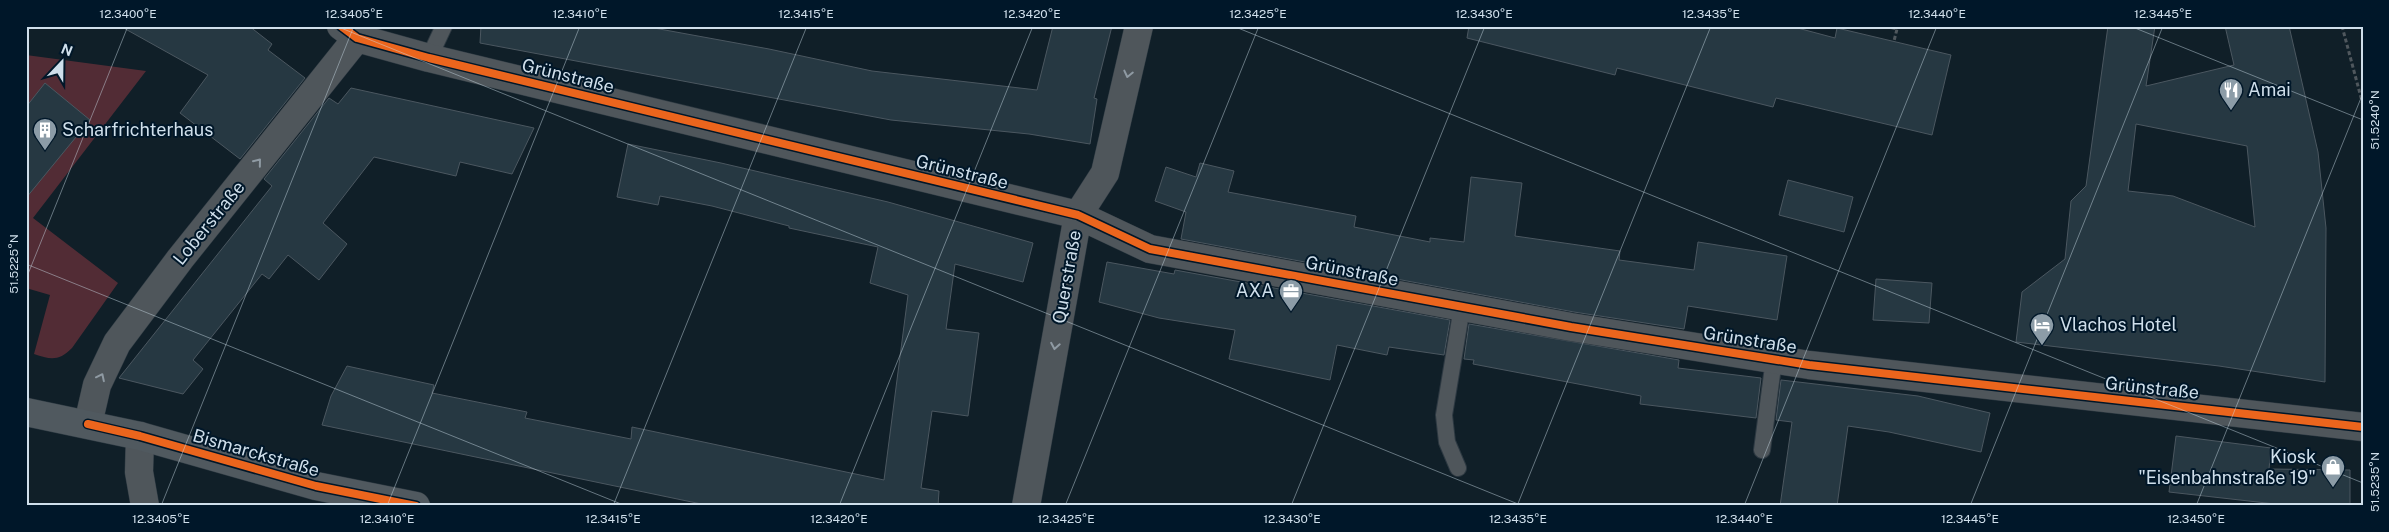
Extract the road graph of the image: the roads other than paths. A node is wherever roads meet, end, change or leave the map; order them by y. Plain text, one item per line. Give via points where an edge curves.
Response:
1 (444, 26) edge
2 (1139, 26) edge
3 (349, 32) edge
4 (429, 58) junction
5 (1078, 215) junction
6 (1462, 307) junction
7 (1774, 359) junction
8 (26, 412) edge
9 (88, 424) junction
10 (2363, 427) edge
11 (140, 436) junction
12 (1762, 450) dead end
13 (1458, 468) dead end
14 (145, 506) edge
15 (416, 506) edge
16 (1026, 506) edge

1 - 4 lane
2 -> 5 street, Querstraße via 1105,173
3 - 4 street, Grünstraße
9 -> 3 street, Loberstraße via 97,385 117,343
4 - 5 street, Grünstraße
5 - 6 street, Grünstraße via 1150,249
5 -> 16 street, Querstraße
6 - 7 street, Grünstraße
6 - 13 lane via 1444,415 1447,442
7 - 10 street, Grünstraße
7 - 12 lane
8 - 9 street, Bismarckstraße
9 - 11 street, Bismarckstraße
11 - 14 street via 139,472
11 - 15 street, Bismarckstraße via 316,486

